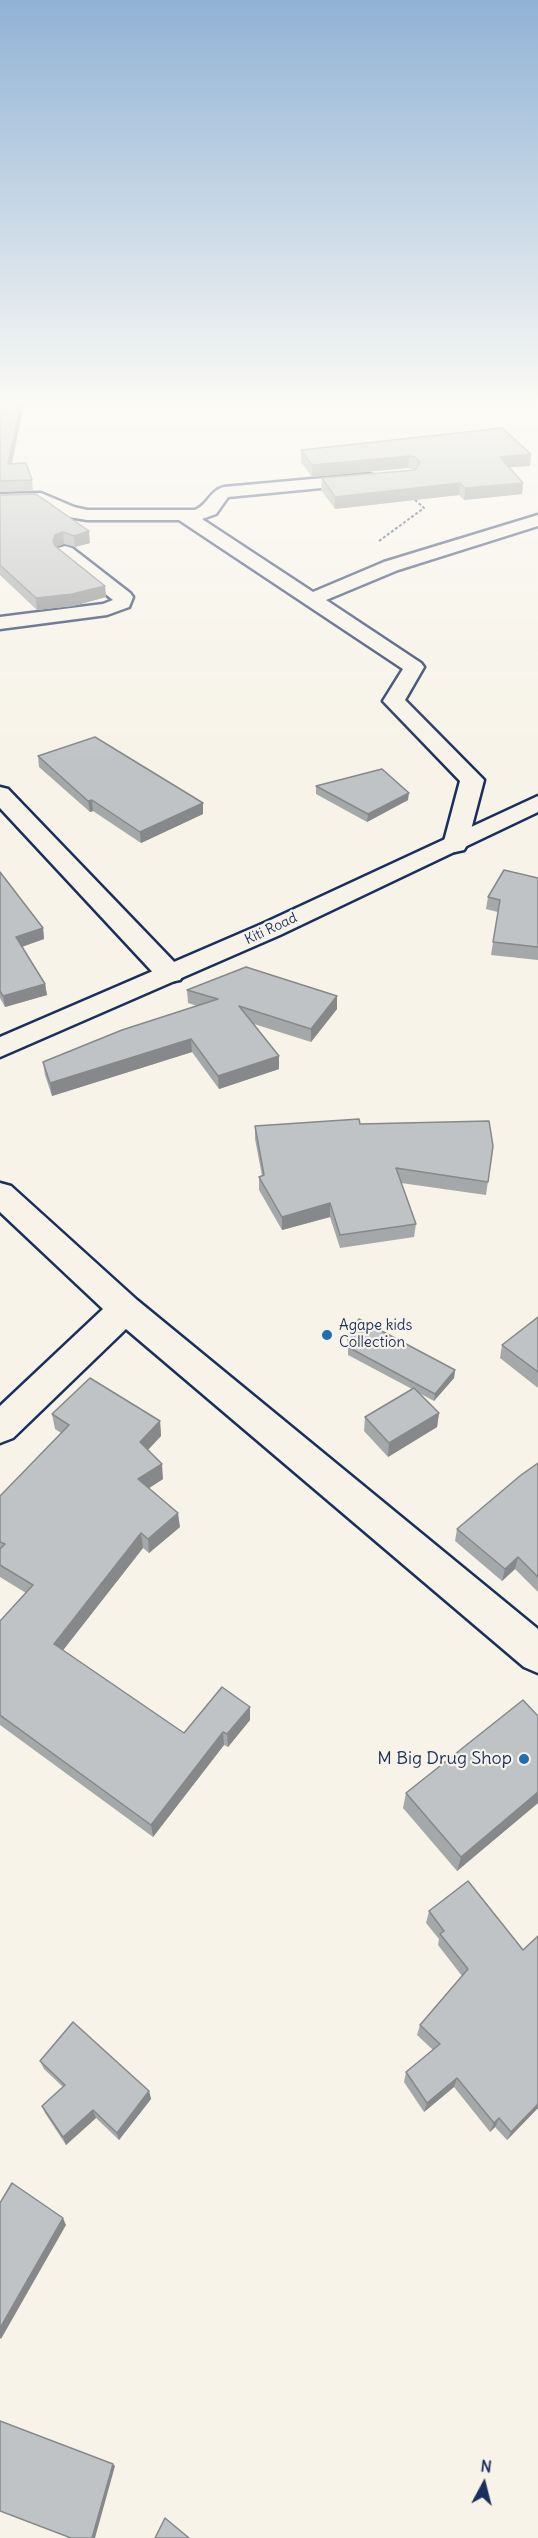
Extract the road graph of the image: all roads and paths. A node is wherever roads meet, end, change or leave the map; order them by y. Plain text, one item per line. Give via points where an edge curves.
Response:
1 (194, 522) edge
2 (406, 522) edge
3 (530, 522) edge
4 (375, 544) dead end
5 (65, 552) edge
6 (312, 599) junction
7 (0, 623) edge
8 (0, 794) edge
9 (538, 802) edge
10 (455, 844) junction
11 (170, 974) junction
12 (0, 1047) edge
13 (0, 1194) edge
14 (125, 1309) junction
15 (0, 1428) edge
16 (538, 1654) edge

1 - 6 street
2 - 4 path
3 - 6 street via 391,566
5 - 7 street via 123,597 122,603 106,609
6 - 10 street via 414,667 394,701 472,780
8 - 11 street
9 - 10 street, Kiti Road
10 - 11 street, Kiti Road
11 - 12 street, Kiti Road
13 - 14 street
14 - 15 street
14 - 16 street

